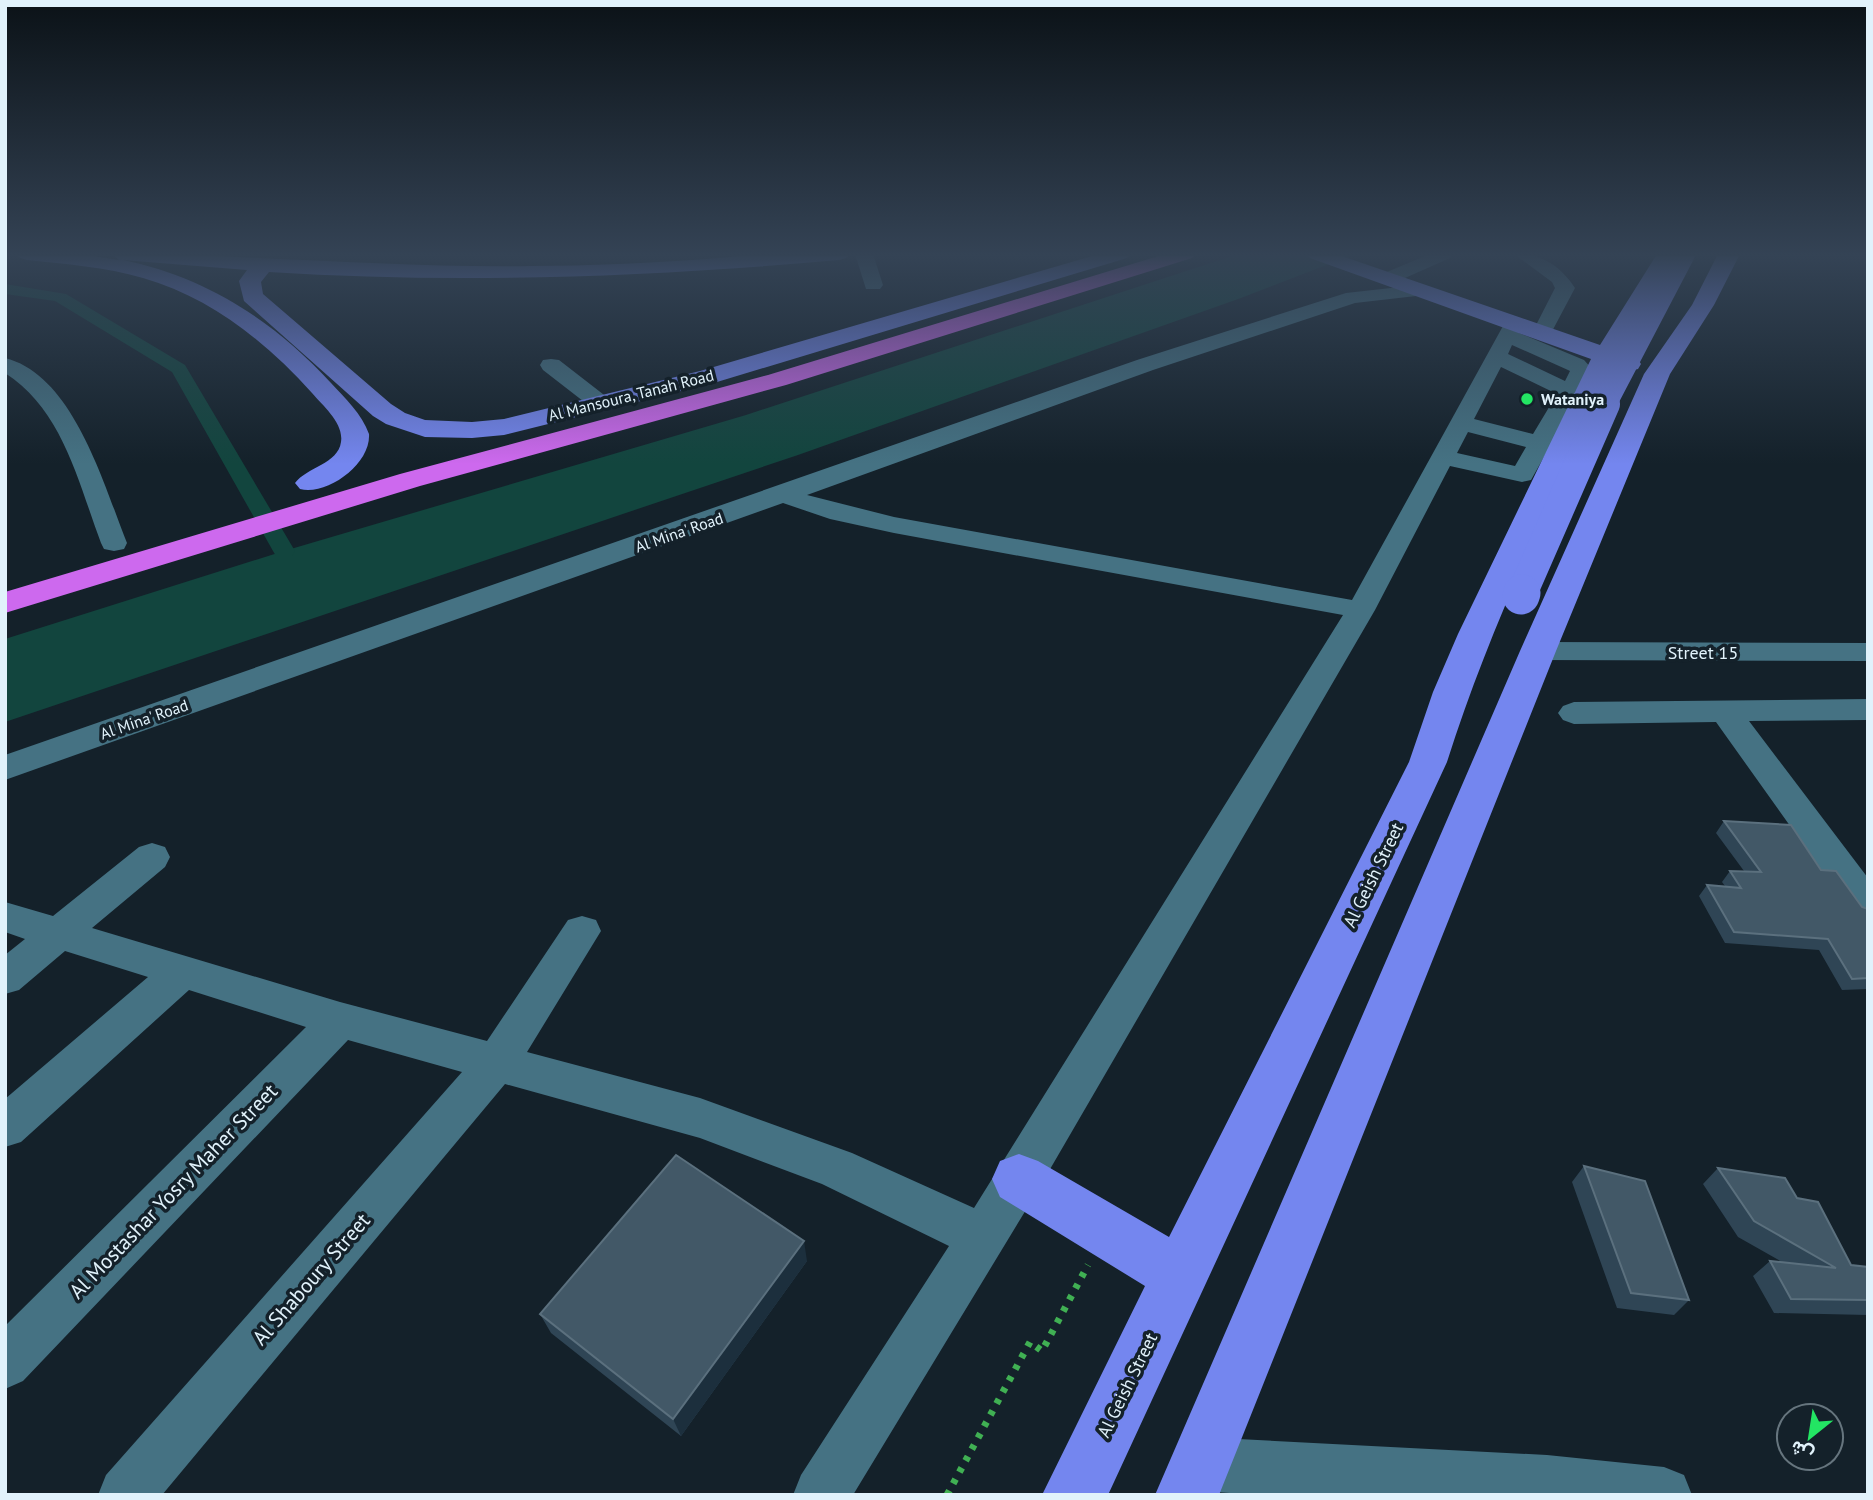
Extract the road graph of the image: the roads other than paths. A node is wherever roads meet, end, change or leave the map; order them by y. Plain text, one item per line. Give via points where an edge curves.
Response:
1 (260, 324) edge
2 (275, 324) edge
3 (886, 324) edge
4 (921, 324) edge
5 (958, 324) edge
6 (989, 324) edge
7 (1270, 324) edge
8 (1489, 324) edge
9 (1490, 324) edge
10 (1535, 324) edge
11 (1622, 324) edge
12 (1653, 324) edge
13 (1673, 324) edge
14 (1690, 324) edge
15 (286, 337) junction
16 (1524, 338) junction
17 (1666, 359) junction
18 (5, 364) edge
19 (551, 365) dead end
20 (1592, 371) junction
21 (609, 413) junction
22 (1460, 424) junction
23 (561, 440) junction
24 (1540, 443) junction
25 (1442, 457) junction
26 (309, 493) junction
27 (782, 495) junction
28 (233, 520) junction
29 (114, 542) junction
30 (5, 576) edge
31 (5, 603) edge
32 (1361, 610) junction
33 (1538, 651) junction
34 (1868, 652) edge
35 (1724, 710) junction
36 (1866, 711) edge
37 (1574, 713) dead end
38 (1438, 733) junction
39 (5, 768) edge
40 (152, 857) dead end
41 (1868, 907) edge
42 (5, 918) edge
43 (582, 931) dead end
44 (58, 934) junction
45 (181, 973) junction
46 (5, 978) edge
47 (340, 1020) junction
48 (496, 1063) junction
49 (5, 1127) edge
50 (1019, 1179) junction
51 (983, 1237) junction
52 (1180, 1275) junction
53 (5, 1363) edge
54 (1193, 1479) edge
55 (1365, 1484) edge
56 (1548, 1489) edge
57 (126, 1495) edge
58 (821, 1495) edge
59 (1074, 1495) edge
60 (1664, 1495) edge

1 - 15 main road
2 - 15 main road, Al Mansoura, Tanah Road
3 - 21 main road, Al Mansoura, Tanah Road
4 - 21 highway
5 - 21 highway via 777,380
6 - 23 highway via 760,396
7 - 27 street, Al Mina' Road
8 - 16 main road
9 - 16 main road
10 - 16 street
11 - 20 main road, Al Geish Street
12 - 38 main road, bridge via 1613,384 1476,688
13 - 17 main road
14 - 17 main road
15 - 21 main road, Al Mansoura, Tanah Road via 388,414 414,427 472,431
15 - 26 main road via 356,435 346,459
16 - 20 main road
16 - 20 street
16 - 22 street
17 - 20 main road
17 - 33 main road
18 - 29 street via 43,392 68,431
19 - 21 street
20 - 24 street
20 - 38 main road, Al Geish Street via 1475,634
21 - 23 highway
21 - 26 highway
22 - 24 street
22 - 25 street
23 - 26 highway
24 - 25 street via 1522,475
25 - 32 street
26 - 28 highway
27 - 32 street via 894,525
27 - 39 street, Al Mina' Road
28 - 29 highway
28 - 31 highway
29 - 30 highway
32 - 50 street
33 - 34 street, Street 15
33 - 54 main road
35 - 36 street
35 - 37 street
35 - 41 street
38 - 52 main road, Al Geish Street
40 - 44 street
42 - 44 street
43 - 48 street, Al Shaboury Street
44 - 45 street
44 - 46 street
45 - 47 street
45 - 49 street
47 - 48 street
47 - 53 street, Al Mostashar Yosry Maher Street
48 - 51 street via 766,1140
48 - 57 street, Al Shaboury Street
50 - 51 street
50 - 52 main road
51 - 58 street
52 - 59 main road, Al Geish Street
54 - 55 street
55 - 56 street
56 - 60 street

